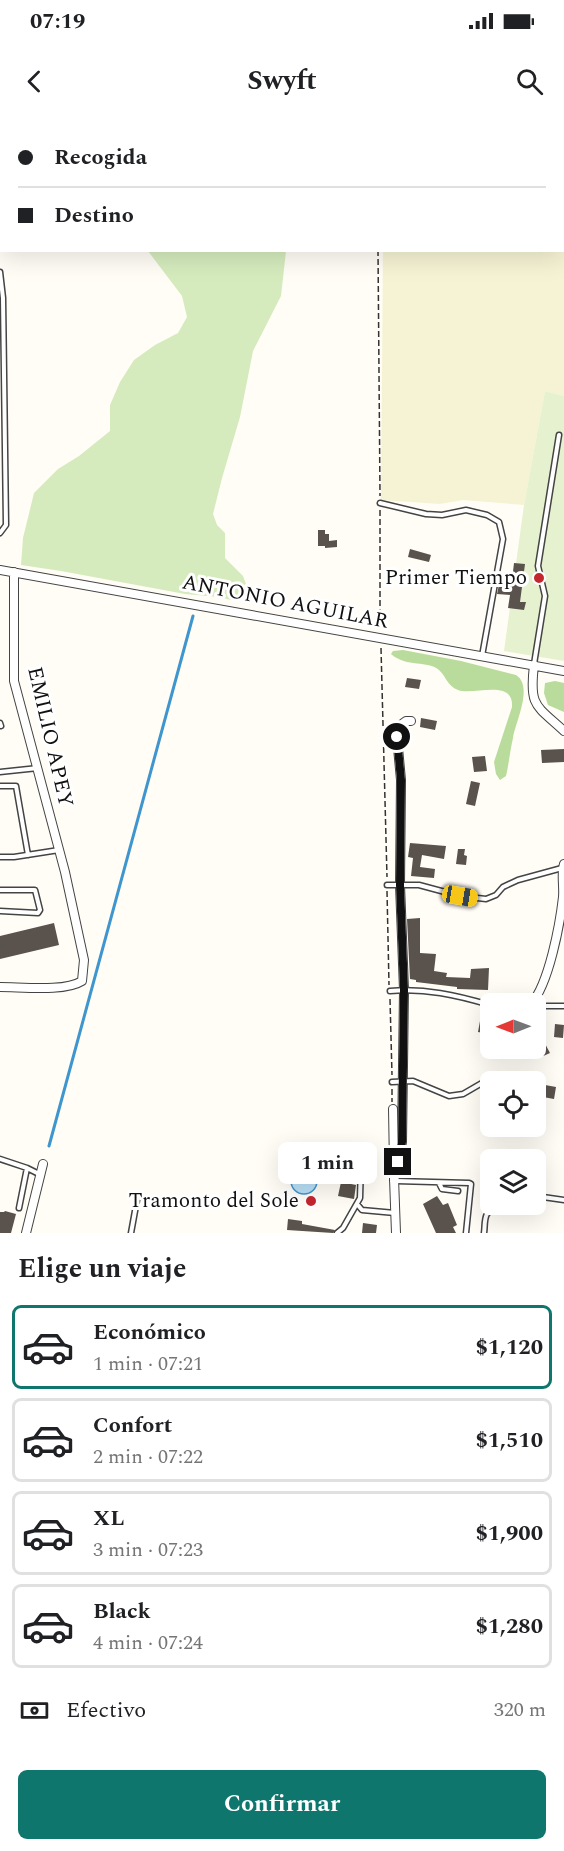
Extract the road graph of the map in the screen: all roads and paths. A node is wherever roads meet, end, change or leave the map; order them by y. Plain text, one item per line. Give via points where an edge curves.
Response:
1 (378, 252) edge
2 (0, 272) edge
3 (559, 435) dead end
4 (380, 503) junction
5 (0, 533) edge
6 (0, 570) edge
7 (14, 572) junction
8 (380, 638) junction
9 (482, 656) junction
10 (534, 665) junction
11 (564, 671) edge
12 (411, 721) dead end
13 (564, 731) edge
14 (38, 768) junction
15 (0, 772) edge
16 (0, 786) edge
17 (59, 850) junction
18 (28, 855) junction
19 (0, 857) edge
20 (563, 866) edge
21 (387, 885) junction
22 (400, 885) junction
23 (0, 890) edge
24 (0, 911) edge
25 (0, 987) edge
26 (404, 990) junction
27 (390, 991) junction
28 (538, 993) edge
29 (480, 1002) edge
30 (546, 1006) edge
31 (564, 1006) edge
32 (403, 1081) junction
33 (392, 1082) junction
34 (480, 1084) edge
35 (393, 1109) joint
36 (0, 1159) edge
37 (361, 1163) dead end
38 (43, 1164) dead end
39 (27, 1168) junction
40 (40, 1175) junction
41 (394, 1181) junction
42 (439, 1182) junction
43 (458, 1191) dead end
44 (546, 1197) edge
45 (137, 1200) dead end
46 (564, 1200) edge
47 (357, 1203) junction
48 (19, 1208) dead end
49 (395, 1214) junction
50 (487, 1215) edge
51 (26, 1233) edge
52 (131, 1233) edge
53 (337, 1233) edge
54 (396, 1233) edge
55 (466, 1233) edge
56 (484, 1233) edge

1 - 4 path
2 - 5 lane via 6,525
3 - 10 lane via 538,566 545,596
4 - 8 path
4 - 9 lane via 442,515 466,510 499,522 503,539
6 - 7 street, ANTONIO AGUILAR
7 - 8 street, ANTONIO AGUILAR
7 - 14 street, EMILIO APEY via 14,681
8 - 9 street, ANTONIO AGUILAR
8 - 21 path
9 - 10 street, ANTONIO AGUILAR
10 - 11 street, ANTONIO AGUILAR
10 - 13 street via 537,707
12 - 22 street via 402,724 397,737 401,780
14 - 15 lane
14 - 17 street, EMILIO APEY
16 - 18 lane via 16,786
17 - 18 lane
17 - 25 street, EMILIO APEY via 84,960 82,981 63,987
18 - 19 lane
20 - 22 lane via 518,880 486,899 419,885
20 - 28 street via 561,912
21 - 22 lane
21 - 27 path
22 - 26 street
23 - 24 lane via 35,890 40,910
26 - 27 lane
26 - 29 lane via 442,992
26 - 32 street
27 - 33 path
30 - 31 lane
32 - 33 lane
32 - 34 lane via 413,1081 449,1096 463,1094
32 - 41 street via 402,1142
33 - 35 path
35 - 41 street
36 - 39 lane
37 - 47 lane via 362,1189
38 - 40 street
39 - 40 lane
39 - 48 lane
40 - 51 street
41 - 42 lane
41 - 49 street
42 - 43 lane via 442,1189
42 - 55 lane via 471,1184
44 - 46 lane
45 - 52 lane
47 - 49 lane via 362,1210
47 - 53 lane
49 - 54 street
50 - 56 lane

